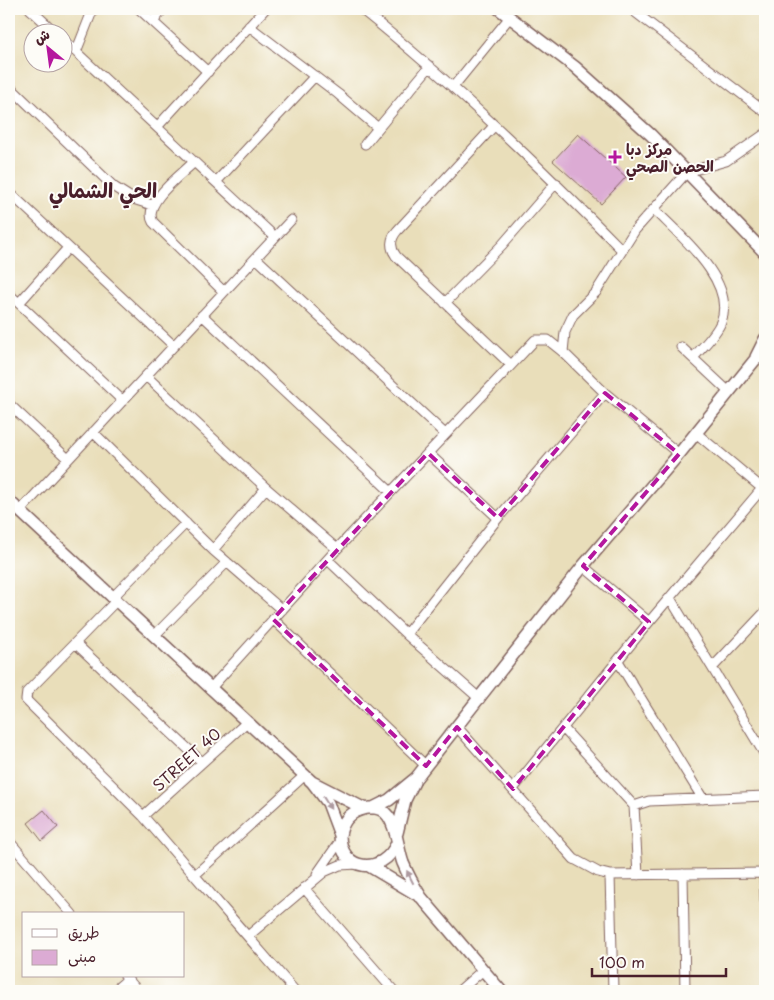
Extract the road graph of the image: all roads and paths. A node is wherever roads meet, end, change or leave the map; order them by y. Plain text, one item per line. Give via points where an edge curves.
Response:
1 (30, 9) edge
2 (93, 9) edge
3 (139, 9) edge
4 (163, 9) edge
5 (265, 9) edge
6 (361, 9) edge
7 (500, 9) edge
8 (631, 9) edge
9 (510, 17) junction
10 (44, 22) edge
11 (153, 22) junction
12 (249, 26) junction
13 (72, 49) edge
14 (76, 52) junction
15 (430, 66) junction
16 (208, 72) junction
17 (315, 76) junction
18 (9, 86) edge
19 (453, 87) junction
20 (765, 112) edge
21 (494, 126) junction
22 (157, 127) junction
23 (378, 128) junction
24 (764, 139) edge
25 (365, 144) dead end
26 (194, 162) junction
27 (687, 172) junction
28 (216, 182) junction
29 (556, 183) junction
30 (9, 192) edge
31 (152, 206) junction
32 (654, 209) junction
33 (291, 220) dead end
34 (275, 237) junction
35 (68, 248) junction
36 (621, 249) junction
37 (765, 253) edge
38 (256, 258) junction
39 (224, 292) junction
40 (9, 294) edge
41 (445, 302) junction
42 (19, 303) junction
43 (202, 315) junction
44 (765, 339) edge
45 (174, 346) junction
46 (681, 347) dead end
47 (765, 351) edge
48 (563, 352) junction
49 (693, 358) junction
50 (754, 361) junction
51 (511, 365) junction
52 (146, 376) junction
53 (729, 392) junction
54 (605, 393) junction
55 (123, 401) junction
56 (9, 404) edge
57 (94, 432) junction
58 (696, 433) junction
59 (445, 434) junction
60 (428, 453) junction
61 (679, 454) junction
62 (68, 459) junction
63 (764, 487) edge
64 (266, 488) junction
65 (391, 492) junction
66 (9, 501) edge
67 (20, 511) junction
68 (498, 518) junction
69 (186, 523) junction
70 (337, 549) junction
71 (213, 550) junction
72 (328, 560) junction
73 (227, 562) junction
74 (582, 566) junction
75 (670, 598) junction
76 (114, 600) junction
77 (282, 610) junction
78 (765, 612) edge
79 (273, 619) junction
80 (649, 622) junction
81 (406, 634) junction
82 (154, 636) junction
83 (75, 643) junction
84 (618, 661) junction
85 (713, 666) junction
86 (210, 689) junction
87 (480, 698) junction
88 (247, 722) junction
89 (457, 727) junction
90 (563, 728) junction
91 (765, 755) edge
92 (202, 762) junction
93 (426, 766) junction
94 (308, 778) junction
95 (416, 778) junction
96 (513, 789) junction
97 (765, 796) edge
98 (703, 799) junction
99 (634, 806) junction
100 (368, 808) junction
101 (143, 816) junction
102 (340, 838) junction
103 (397, 838) junction
104 (9, 840) edge
105 (367, 866) junction
106 (765, 873) edge
107 (196, 874) junction
108 (683, 874) junction
109 (638, 875) junction
110 (610, 876) junction
111 (307, 886) junction
112 (421, 897) junction
113 (765, 900) edge
114 (70, 912) edge
115 (248, 936) junction
116 (483, 970) junction
117 (127, 978) edge
118 (114, 991) edge
119 (138, 991) edge
120 (295, 991) edge
121 (394, 991) edge
122 (459, 991) edge
123 (501, 991) edge
124 (613, 991) edge
125 (685, 991) edge

1 - 10 street
2 - 14 street
3 - 11 street
4 - 11 street
5 - 12 street
6 - 15 street
7 - 9 street
8 - 20 street
9 - 19 street
9 - 27 street via 582,73 652,135
11 - 16 street
12 - 16 street
12 - 17 street
13 - 14 street
14 - 22 street
15 - 19 street
15 - 23 street
16 - 22 street
17 - 23 street
17 - 28 street
18 - 31 street via 114,188
19 - 21 street
21 - 29 street
21 - 41 street via 392,238 396,256
22 - 26 street
23 - 25 street
24 - 27 street via 726,161
26 - 28 street
26 - 31 street
27 - 32 street
27 - 37 street
28 - 34 street
29 - 36 street
29 - 41 street via 502,245
30 - 35 street
31 - 39 street via 150,216 153,222
32 - 36 street
32 - 49 street via 712,271 721,287 723,313 720,324
33 - 34 street
34 - 38 street
35 - 42 street
35 - 45 street
36 - 48 street via 596,292 573,315 565,332
38 - 39 street
38 - 59 street
39 - 43 street
40 - 42 street
41 - 51 street
42 - 55 street
43 - 45 street
43 - 65 street
44 - 50 street
45 - 52 street
46 - 49 street
47 - 50 street
48 - 51 street via 548,340 535,340
48 - 54 street
49 - 53 street
50 - 53 street
51 - 59 street
52 - 55 street
52 - 64 street
53 - 58 street
54 - 61 street
54 - 68 street
55 - 57 street
56 - 62 street
57 - 62 street
57 - 69 street
58 - 61 street
58 - 63 street
59 - 60 street
60 - 65 street
60 - 68 street
61 - 74 street
62 - 67 street
63 - 75 street
64 - 70 street
64 - 71 street
65 - 70 street
66 - 67 street
67 - 76 street
68 - 81 street
69 - 71 street
69 - 76 street
70 - 72 street
71 - 73 street
72 - 77 street
72 - 81 street
73 - 77 street
73 - 82 street
74 - 80 street
74 - 87 street
75 - 80 street
75 - 85 street
76 - 82 street
76 - 83 street
77 - 79 street
78 - 85 street
79 - 86 street
79 - 93 street
80 - 84 street
81 - 87 street
82 - 86 street
83 - 92 street
83 - 101 street via 28,692 26,700
84 - 90 street
84 - 98 street
85 - 91 street
86 - 88 street
87 - 89 street
88 - 92 street, STREET 40
88 - 94 street
89 - 93 street
89 - 96 street
90 - 96 street
90 - 99 street
92 - 101 street, STREET 40
93 - 95 street
94 - 100 street
94 -> 102 street via 328,804
94 - 107 street
95 - 100 street via 389,800
95 - 103 street via 405,800
96 - 110 street via 574,859
97 - 98 street
98 - 99 street via 648,801
99 - 109 street
100 - 102 street via 347,818
100 - 103 street via 389,817
101 - 107 street
102 - 105 street via 346,855 357,864
102 - 111 street
103 - 105 street via 387,859
112 -> 103 street via 409,877
104 - 114 street
105 - 111 street via 340,865 324,872
105 - 112 street
106 - 108 street
106 - 113 street
107 - 115 street
108 - 109 street
108 - 125 street
109 - 110 street
110 - 124 street
111 - 115 street
111 - 121 street
112 - 116 street
115 - 120 street
116 - 122 street
116 - 123 street
117 - 118 street
117 - 119 street

